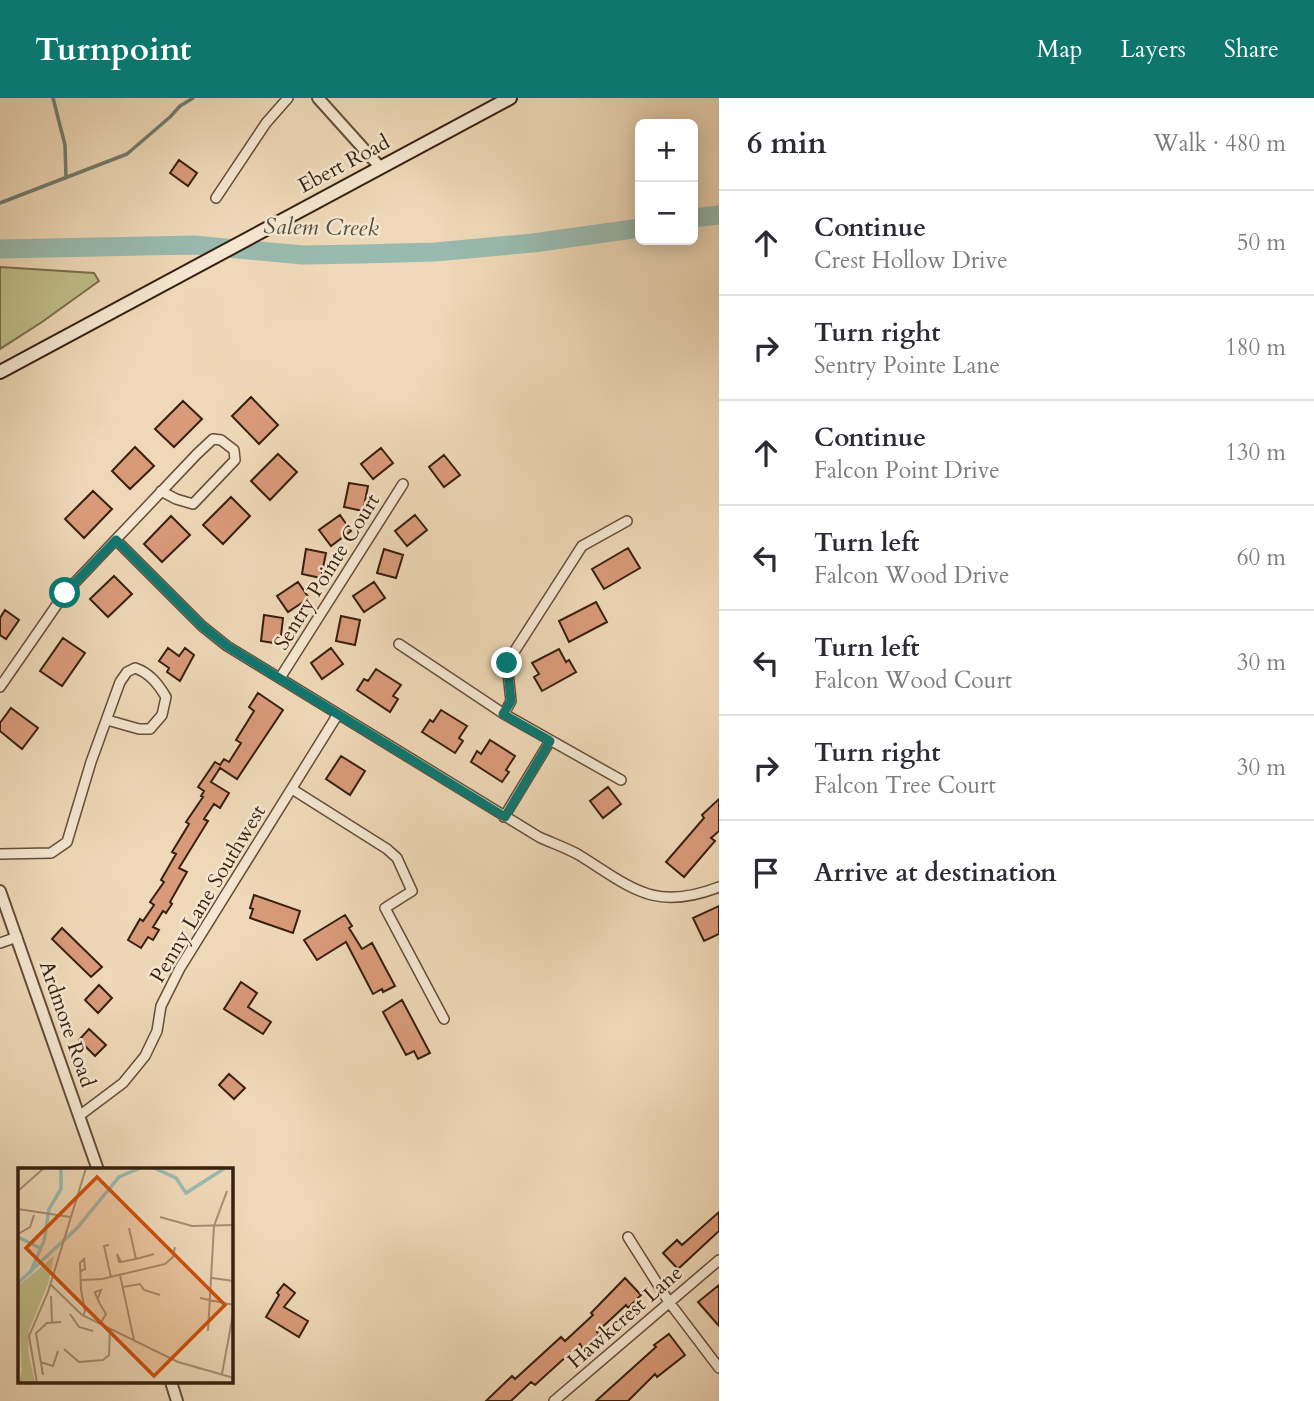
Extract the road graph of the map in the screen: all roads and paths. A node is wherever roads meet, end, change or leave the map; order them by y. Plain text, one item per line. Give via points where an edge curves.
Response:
1 (288, 98) edge
2 (318, 98) edge
3 (510, 98) edge
4 (380, 167) junction
5 (216, 198) dead end
6 (0, 372) edge
7 (403, 484) dead end
8 (161, 491) junction
9 (627, 521) dead end
10 (116, 540) junction
11 (399, 644) dead end
12 (280, 678) junction
13 (0, 687) edge
14 (503, 714) junction
15 (338, 715) junction
16 (107, 720) junction
17 (550, 741) junction
18 (621, 780) dead end
19 (292, 789) junction
20 (505, 817) junction
21 (0, 854) edge
22 (719, 887) edge
23 (0, 891) edge
24 (17, 937) junction
25 (0, 943) edge
26 (444, 1019) dead end
27 (79, 1116) junction
28 (96, 1168) edge
29 (628, 1237) dead end
30 (719, 1260) edge
31 (669, 1303) junction
32 (719, 1368) edge
33 (172, 1384) edge
34 (177, 1401) edge
35 (554, 1401) edge

1 - 5 street
2 - 4 street
3 - 4 main road, Ebert Road
4 - 6 main road, Ebert Road
7 - 12 street, Sentry Pointe Court
8 - 8 street via 213,439 234,450 235,460 193,504
8 - 10 street
9 - 14 street via 583,546 522,639 507,663 511,701
10 - 12 street via 202,626
10 - 13 street via 65,593
11 - 14 street
12 - 15 street
14 - 17 street
15 - 19 street, Penny Lane Southwest
15 - 20 street
16 - 16 street via 120,682 135,668 151,677 166,697 162,715 150,729
16 - 21 street via 67,842 51,853
17 - 18 street
17 - 20 street
19 - 26 street via 397,858 412,891 385,908
19 - 27 street, Penny Lane Southwest via 180,968 161,1006 157,1031 145,1056 123,1083
20 - 22 street via 646,895 698,895
23 - 24 street, Ardmore Road
24 - 25 street
24 - 27 street, Ardmore Road
27 - 28 street, Ardmore Road
29 - 31 street
30 - 31 street, Hawkcrest Lane
31 - 32 street
31 - 35 street, Hawkcrest Lane
33 - 34 street

